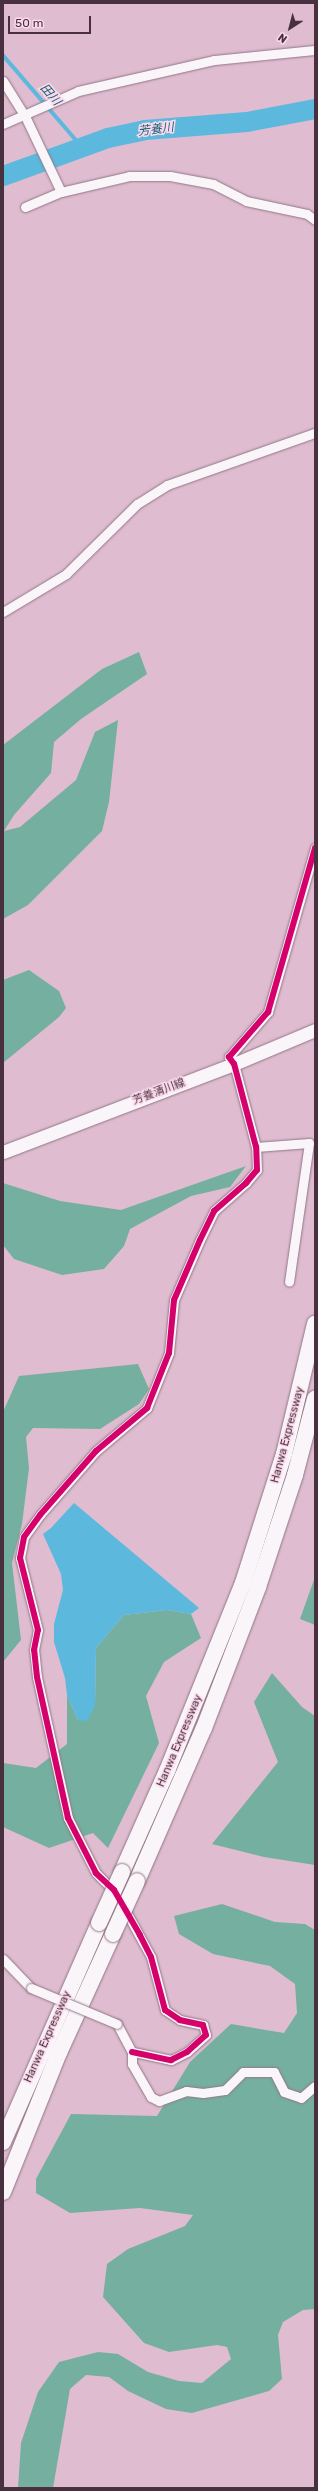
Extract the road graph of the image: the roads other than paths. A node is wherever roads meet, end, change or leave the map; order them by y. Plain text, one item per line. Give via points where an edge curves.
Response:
1 (315, 50) edge
2 (3, 81) edge
3 (24, 114) junction
4 (3, 124) edge
5 (61, 192) junction
6 (25, 207) dead end
7 (315, 220) edge
8 (315, 433) edge
9 (3, 612) edge
10 (315, 848) edge
11 (315, 1030) edge
12 (234, 1064) junction
13 (256, 1147) junction
14 (3, 1152) edge
15 (289, 1282) dead end
16 (315, 1324) edge
17 (315, 1399) edge
18 (3, 1959) edge
19 (132, 2052) junction
20 (315, 2086) edge
21 (3, 2142) edge
22 (3, 2192) edge

1 - 3 street via 214,60 78,91
2 - 3 street
3 - 4 street
3 - 5 street
5 - 6 street
5 - 7 street via 129,176 170,176 213,184 246,201 307,214
8 - 9 street via 167,485 137,504 66,574
10 - 12 street via 268,1012 229,1057
11 - 12 main road, 芳養清川線
12 - 13 street
12 - 14 main road, 芳養清川線
13 - 15 street via 309,1143
13 - 19 street via 257,1170 214,1211 174,1300 169,1353 147,1408 96,1451 40,1515 24,1537 20,1558 38,1630 34,1650 37,1677 68,1818 96,1873 114,1890 140,1935 151,1957 165,2010 180,2020 203,2025 206,2035 187,2052 170,2060
16 - 21 highway, Hanwa Expressway, bridge via 284,1454 243,1583 167,1771
17 - 22 highway, Hanwa Expressway, bridge via 292,1483 258,1587 206,1721 31,2120
18 - 19 street, bridge via 31,1988 117,2024
19 - 20 street via 132,2064 151,2098 159,2100 186,2092 224,2090 243,2072 274,2072 284,2092 301,2098

